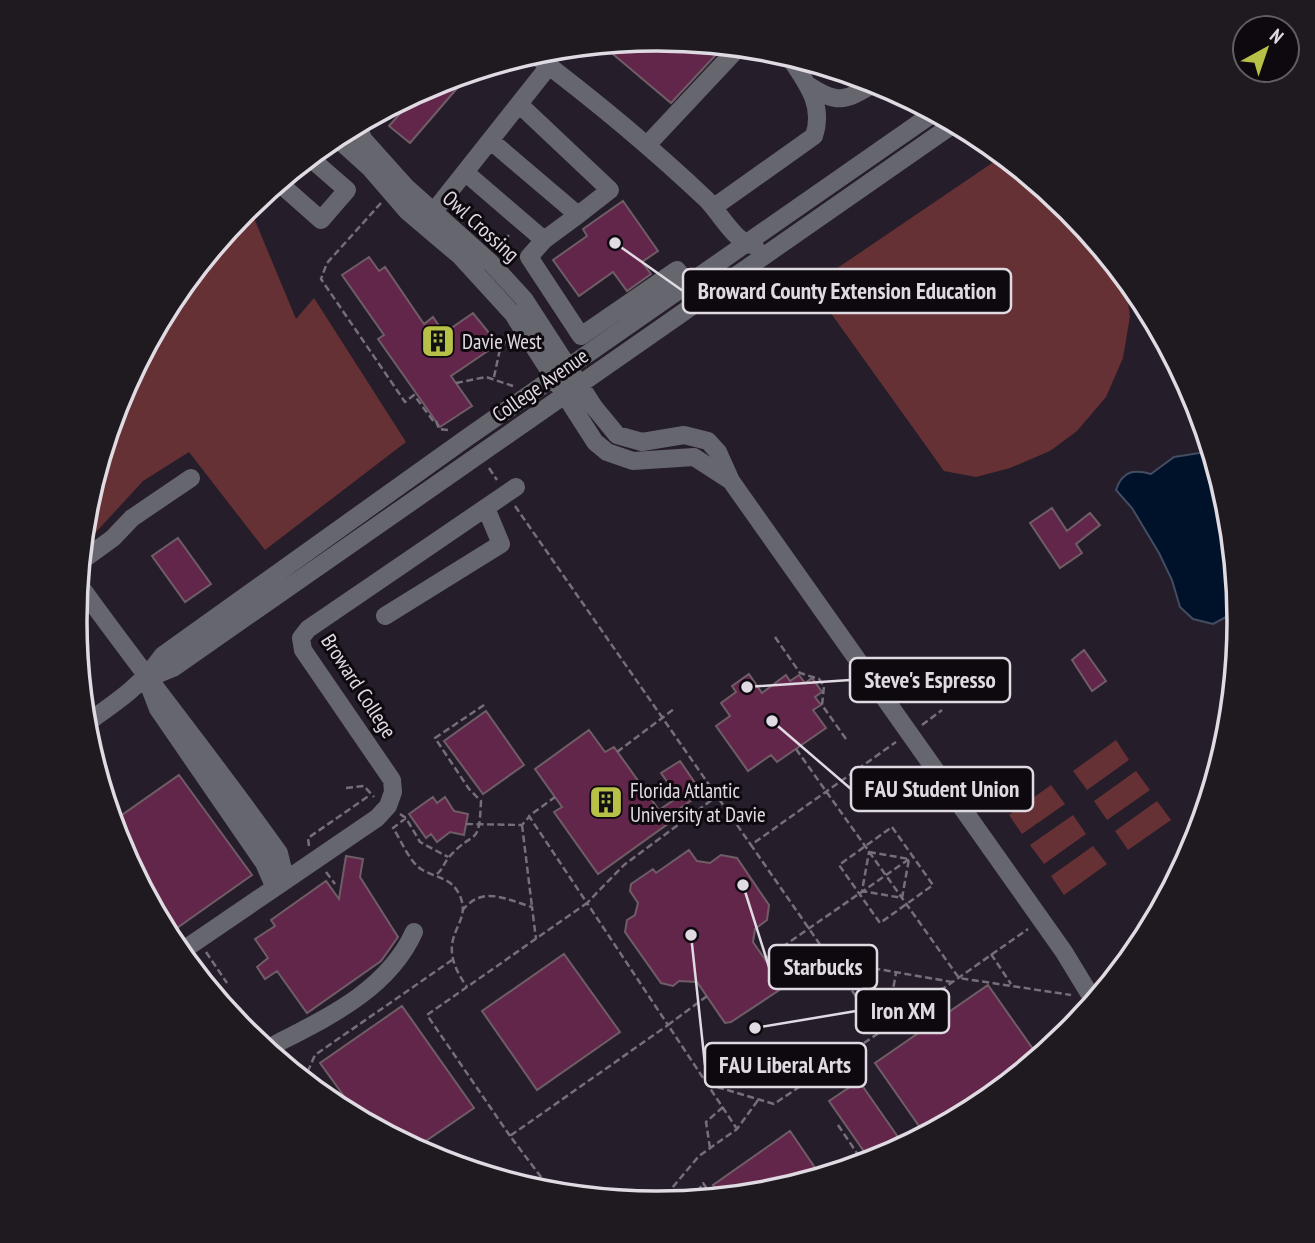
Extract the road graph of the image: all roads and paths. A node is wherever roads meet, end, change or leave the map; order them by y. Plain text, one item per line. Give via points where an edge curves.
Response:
1 (731, 56) edge
2 (544, 62) edge
3 (549, 66) junction
4 (796, 68) edge
5 (806, 84) junction
6 (864, 90) edge
7 (520, 105) junction
8 (926, 118) edge
9 (947, 129) edge
10 (361, 134) edge
11 (351, 140) edge
12 (491, 141) junction
13 (648, 144) junction
14 (317, 164) edge
15 (466, 173) junction
16 (285, 189) edge
17 (386, 198) dead end
18 (714, 207) junction
19 (578, 215) junction
20 (428, 219) junction
21 (544, 240) junction
22 (790, 240) junction
23 (744, 244) junction
24 (688, 284) junction
25 (512, 332) dead end
26 (562, 372) junction
27 (494, 378) junction
28 (456, 383) dead end
29 (581, 385) junction
30 (519, 390) dead end
31 (565, 396) junction
32 (460, 431) dead end
33 (488, 466) dead end
34 (191, 478) dead end
35 (731, 481) junction
36 (511, 491) junction
37 (485, 508) junction
38 (91, 554) edge
39 (88, 597) edge
40 (385, 616) dead end
41 (775, 637) dead end
42 (146, 678) junction
43 (487, 703) dead end
44 (674, 709) dead end
45 (942, 710) dead end
46 (95, 716) edge
47 (663, 717) junction
48 (909, 734) junction
49 (846, 739) dead end
50 (796, 749) dead end
51 (617, 752) dead end
52 (827, 792) junction
53 (370, 795) dead end
54 (718, 796) junction
55 (555, 797) dead end
56 (529, 816) junction
57 (466, 824) dead end
58 (522, 825) junction
59 (480, 826) junction
60 (308, 838) dead end
61 (751, 845) junction
62 (865, 846) junction
63 (869, 852) junction
64 (448, 857) junction
65 (911, 858) junction
66 (437, 874) junction
67 (886, 875) junction
68 (280, 882) junction
69 (860, 892) junction
70 (902, 898) junction
71 (587, 903) junction
72 (907, 904) junction
73 (532, 907) junction
74 (462, 911) junction
75 (1032, 926) dead end
76 (809, 928) junction
77 (414, 932) dead end
78 (536, 939) junction
79 (188, 946) edge
80 (991, 954) junction
81 (765, 958) dead end
82 (452, 960) junction
83 (832, 961) junction
84 (895, 972) junction
85 (959, 978) junction
86 (952, 982) junction
87 (1011, 984) junction
88 (467, 987) junction
89 (1090, 994) edge
90 (707, 996) dead end
91 (914, 999) junction
92 (1075, 1000) dead end
93 (668, 1025) junction
94 (931, 1025) dead end
95 (886, 1028) junction
96 (880, 1031) junction
97 (276, 1044) dead end
98 (307, 1072) edge
99 (707, 1084) junction
100 (758, 1100) junction
101 (723, 1107) junction
102 (838, 1125) dead end
103 (737, 1129) junction
104 (510, 1136) junction
105 (710, 1148) junction
106 (859, 1155) edge
107 (544, 1181) edge
108 (676, 1192) edge

1 - 13 street
2 - 3 street
3 - 7 street
3 - 13 street
4 - 5 street
5 - 6 street via 827,97 846,100
5 - 18 street via 818,112 814,136
7 - 12 street
7 - 19 street via 610,190
8 - 23 street, College Avenue
9 - 22 street, College Avenue
10 - 20 street, Owl Crossing
11 - 20 street, Owl Crossing
12 - 15 street
12 - 19 street
13 - 18 street
14 - 16 street via 347,190 321,220
15 - 20 street
15 - 21 street
17 - 32 path via 327,263 321,279 405,402 414,395 439,429
18 - 23 street
19 - 21 street
20 - 26 street, Owl Crossing via 507,280
21 - 24 street via 529,257 581,336 677,270
22 - 23 street
22 - 29 street, College Avenue
23 - 24 street, College Avenue
24 - 26 street, College Avenue
25 - 27 path via 500,349
26 - 29 street
26 - 31 street
26 - 42 street, College Avenue via 163,655
27 - 28 path
27 - 30 path
29 - 31 street, College Avenue
29 - 35 street via 617,435 642,442 684,435 708,441
31 - 35 street via 581,425 607,452 633,461 694,457
31 - 42 street, College Avenue via 173,668
33 - 36 path
34 - 38 street via 132,518
35 - 48 street
36 - 37 street, Broward College
36 - 47 path
37 - 40 street via 501,544
37 - 68 street, Broward College via 308,629 302,638 303,650 388,773 393,792 377,818
39 - 42 street
41 - 49 path via 800,673 819,679 824,686 822,705
42 - 46 street, College Avenue
42 - 68 street via 179,714 279,853
43 - 59 path via 435,738 481,801
44 - 47 path
45 - 48 path
47 - 51 path
47 - 54 path
48 - 52 path
48 - 89 street
50 - 52 path
52 - 61 path
52 - 62 path
53 - 60 path
54 - 61 path
54 - 71 path via 624,865
55 - 56 path
56 - 58 path
56 - 71 path
57 - 59 path
58 - 59 path
58 - 73 path
59 - 64 path via 476,837
61 - 76 path
62 - 63 path
62 - 65 path via 892,828
62 - 69 path via 839,865
63 - 65 path
63 - 67 path
63 - 69 path
64 - 66 path
64 - 66 path via 420,842 406,818 393,828 417,865
65 - 67 path
65 - 70 path
65 - 72 path via 933,885
66 - 74 path via 454,886
67 - 69 path
67 - 70 path
68 - 79 street, Broward College
69 - 70 path
69 - 72 path via 880,923
69 - 76 path
70 - 72 path
71 - 78 path
71 - 93 path
72 - 85 path
73 - 74 path via 496,895 480,895
73 - 78 path
74 - 82 path via 451,938
75 - 80 path
76 - 81 path
76 - 83 path
77 - 97 street via 405,953 373,988
78 - 88 path
80 - 85 path
80 - 87 path
82 - 88 path
82 - 98 path via 315,1055
83 - 84 path
83 - 96 path
84 - 86 path
84 - 95 path
85 - 86 path
85 - 87 path
86 - 91 path
87 - 92 path via 1070,994
88 - 104 path via 426,1015
90 - 93 path
91 - 94 path
91 - 95 path
93 - 99 path
93 - 104 path
95 - 96 path
96 - 100 path via 774,1104
99 - 100 path
99 - 101 path
100 - 103 path
101 - 103 path
101 - 105 path via 706,1122
102 - 106 path
103 - 105 path
104 - 107 path
105 - 108 path via 672,1188

